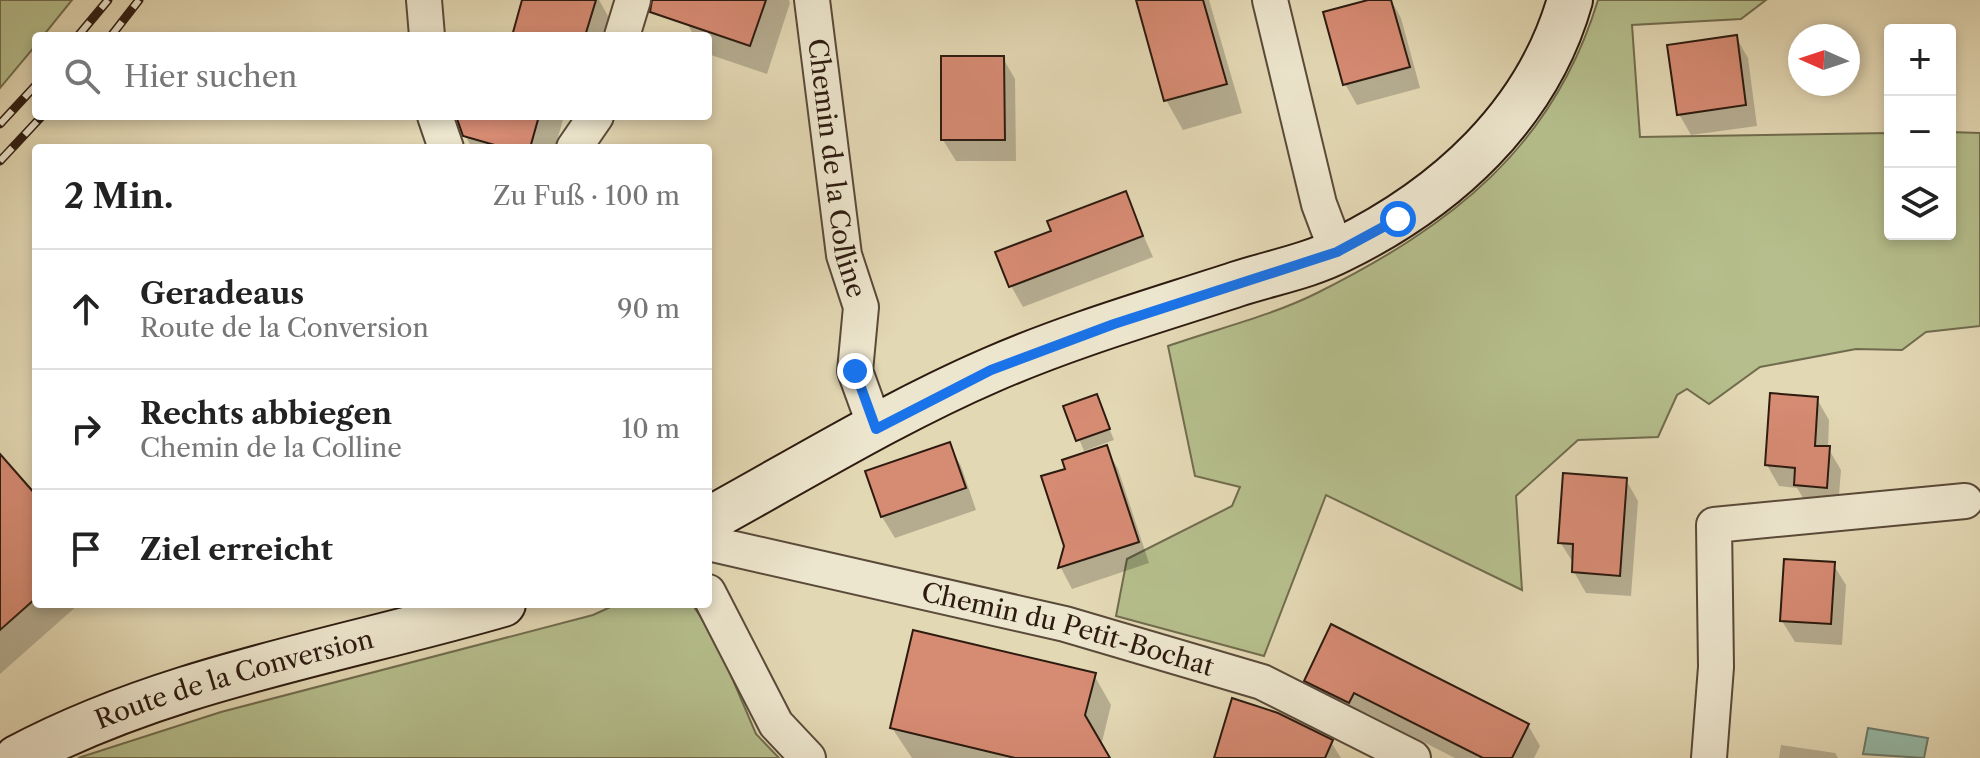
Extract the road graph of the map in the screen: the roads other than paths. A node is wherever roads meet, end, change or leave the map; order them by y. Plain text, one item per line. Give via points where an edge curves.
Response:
1 (424, 0) edge
2 (633, 0) edge
3 (812, 0) edge
4 (1270, 0) edge
5 (1570, 0) edge
6 (427, 32) edge
7 (623, 32) edge
8 (436, 120) edge
9 (593, 120) edge
10 (445, 144) edge
11 (577, 144) edge
12 (1337, 252) junction
13 (876, 429) junction
14 (1965, 501) dead end
15 (712, 518) edge
16 (712, 544) edge
17 (712, 600) edge
18 (488, 608) edge
19 (17, 758) edge
20 (808, 758) edge
21 (1413, 758) edge
22 (1709, 758) edge

1 - 6 street
2 - 7 street
3 - 13 street, Chemin de la Colline via 844,255 861,307 855,371
4 - 12 street via 1319,204
5 - 12 main road via 1558,42 1510,121 1457,177 1398,219
8 - 10 street
9 - 11 street
12 - 13 main road via 991,370
13 - 15 main road
14 - 22 street via 1714,525 1716,667
16 - 21 street, Chemin du Petit-Bochat via 1065,624 1262,682
17 - 20 street via 776,724
18 - 19 main road, Route de la Conversion via 187,688 59,735

